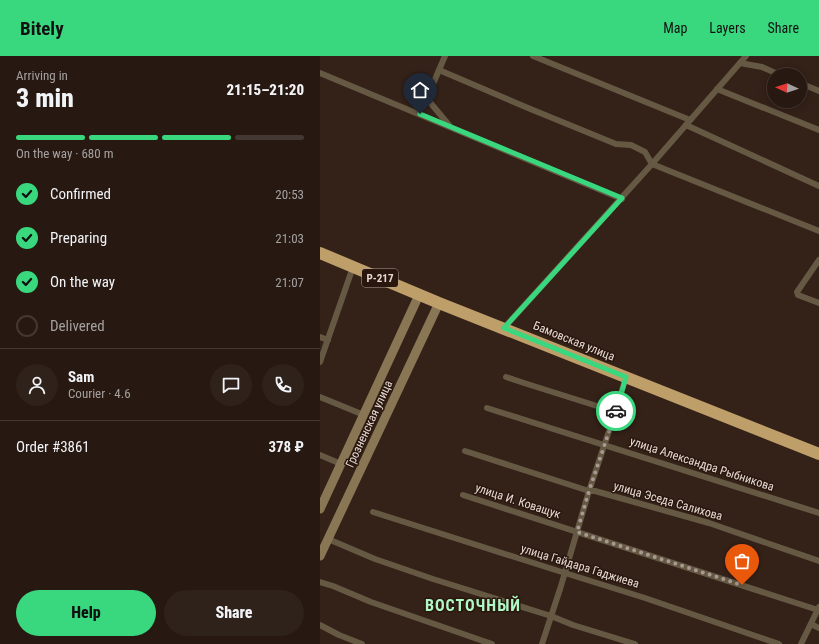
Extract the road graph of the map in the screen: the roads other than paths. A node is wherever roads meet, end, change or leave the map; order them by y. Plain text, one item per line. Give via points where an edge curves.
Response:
1 (445, 56) edge
2 (533, 56) edge
3 (746, 56) edge
4 (740, 63) junction
5 (767, 69) edge
6 (439, 70) junction
7 (320, 73) edge
8 (807, 86) edge
9 (717, 90) junction
10 (819, 91) edge
11 (688, 123) junction
12 (450, 126) junction
13 (819, 130) edge
14 (652, 164) junction
15 (819, 186) edge
16 (622, 198) junction
17 (819, 231) edge
18 (320, 253) edge
19 (819, 260) edge
20 (353, 267) junction
21 (419, 295) junction
22 (439, 303) junction
23 (819, 303) edge
24 (504, 328) junction
25 (320, 337) edge
26 (328, 340) junction
27 (320, 362) edge
28 (506, 377) dead end
29 (626, 377) junction
30 (320, 397) edge
31 (487, 408) dead end
32 (616, 412) junction
33 (364, 414) junction
34 (605, 445) junction
35 (465, 451) dead end
36 (819, 454) edge
37 (320, 455) edge
38 (341, 464) junction
39 (589, 491) junction
40 (463, 495) dead end
41 (320, 509) edge
42 (373, 512) dead end
43 (819, 513) edge
44 (577, 532) junction
45 (328, 539) junction
46 (320, 556) edge
47 (819, 561) edge
48 (565, 573) junction
49 (320, 582) edge
50 (818, 608) edge
51 (551, 616) junction
52 (811, 624) junction
53 (320, 625) edge
54 (819, 628) edge
55 (362, 644) edge
56 (492, 644) edge
57 (542, 644) edge
58 (635, 644) edge
59 (779, 644) edge
60 (801, 644) edge

1 - 6 street
2 - 11 street
3 - 4 street
4 - 5 street
4 - 9 street
6 - 12 street via 429,97 430,102
6 - 14 street via 616,144 631,146 645,152
7 - 12 street
8 - 10 street
9 - 11 street
9 - 13 street
11 - 14 street
11 - 15 street
12 - 16 street
14 - 16 street
14 - 17 street
16 - 24 street
18 - 20 highway, Бамовская улица / Р-217
19 - 23 street via 797,292 798,295
20 - 21 highway, Бамовская улица / Р-217
20 - 26 street
21 - 22 highway, Бамовская улица / Р-217
21 - 33 street, Грозненская улица
22 - 24 highway, Бамовская улица / Р-217
22 - 45 street, Грозненская улица
24 - 29 highway, Бамовская улица / Р-217
25 - 26 street
26 - 27 street
28 - 32 street
29 - 32 street
29 - 36 highway, Бамовская улица / Р-217
30 - 33 street
31 - 34 street, улица Александра Рыбникова
32 - 34 street
33 - 38 street, Грозненская улица
34 - 39 street
34 - 43 street, улица Александра Рыбникова
35 - 39 street, улица Эседа Салихова
37 - 38 street
38 - 41 street, Грозненская улица
39 - 44 street
39 - 47 street, улица Эседа Салихова via 709,524
40 - 44 street, улица И. Коващук
42 - 48 street, улица Гайдара Гаджиева
44 - 48 street
44 - 50 street, улица И. Коващук
45 - 46 street, Грозненская улица
45 - 51 street via 433,580
48 - 51 street
48 - 59 street, улица Гайдара Гаджиева
49 - 56 street
50 - 52 street
51 - 57 street
51 - 58 street
52 - 54 street
52 - 60 street
53 - 55 street

